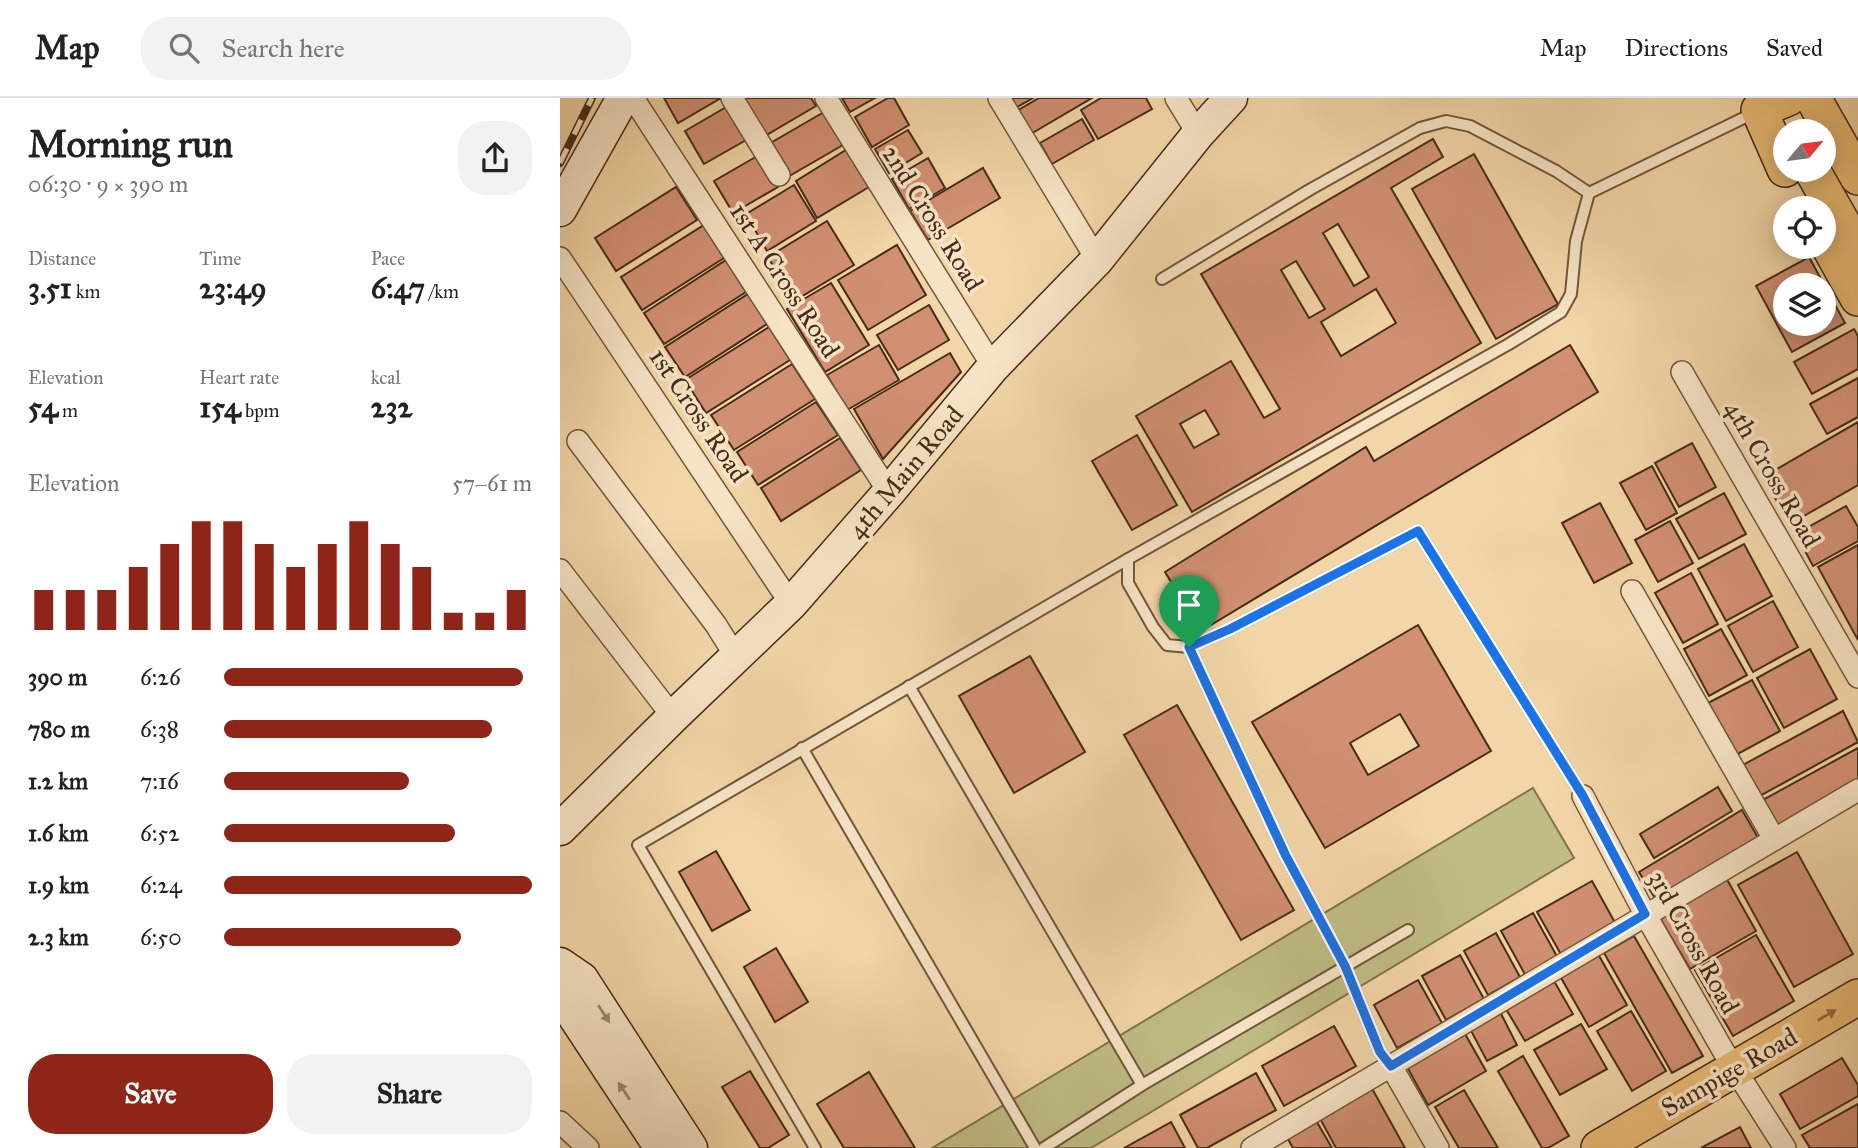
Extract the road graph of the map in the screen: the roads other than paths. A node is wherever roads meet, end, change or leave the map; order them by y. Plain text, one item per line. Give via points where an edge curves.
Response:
1 (623, 98) edge
2 (634, 98) edge
3 (732, 98) edge
4 (826, 98) edge
5 (999, 98) edge
6 (1176, 98) edge
7 (1231, 98) edge
8 (1813, 98) edge
9 (1776, 108) edge
10 (1198, 134) junction
11 (779, 175) dead end
12 (1858, 177) edge
13 (1819, 182) edge
14 (1589, 193) junction
15 (560, 210) edge
16 (1858, 251) edge
17 (560, 258) edge
18 (1836, 259) edge
19 (1097, 260) junction
20 (1162, 279) dead end
21 (1858, 298) edge
22 (993, 367) junction
23 (1682, 372) dead end
24 (578, 441) dead end
25 (889, 492) junction
26 (1128, 559) junction
27 (560, 570) edge
28 (1632, 591) dead end
29 (792, 604) junction
30 (1189, 647) junction
31 (736, 657) junction
32 (1858, 677) edge
33 (909, 686) junction
34 (673, 717) junction
35 (803, 748) junction
36 (1858, 790) edge
37 (1583, 796) joint
38 (560, 829) edge
39 (1774, 839) junction
40 (1645, 914) junction
41 (1408, 930) dead end
42 (560, 964) edge
43 (1345, 966) junction
44 (560, 995) edge
45 (1858, 997) edge
46 (1391, 1066) junction
47 (1735, 1069) junction
48 (1142, 1085) junction
49 (560, 1122) edge
50 (678, 1146) edge
51 (588, 1148) edge
52 (815, 1148) edge
53 (1035, 1148) edge
54 (1044, 1148) edge
55 (1252, 1148) edge
56 (1438, 1148) edge
57 (1599, 1148) edge
58 (1785, 1148) edge

1 - 15 street
2 - 25 street, 1st A Cross Road
3 - 11 street
4 - 22 street, 2nd Cross Road
5 - 19 street
6 - 10 street
7 - 10 street, 4th Main Road
8 - 12 main road
9 - 14 lane
10 - 19 street, 4th Main Road
13 - 16 main road
14 - 20 lane via 1470,126 1446,121 1420,128
14 - 26 lane via 1576,241 1571,294 1561,312
17 - 29 street, 1st Cross Road
18 - 21 main road
19 - 22 street, 4th Main Road
22 - 25 street, 4th Main Road
23 - 32 street, 4th Cross Road
24 - 31 street
25 - 29 street, 4th Main Road
26 - 30 lane via 1128,583 1153,627 1167,645
26 - 33 lane
27 - 34 street
28 - 39 street
29 - 31 street, 4th Main Road
30 - 37 lane via 1418,531
30 - 43 lane via 1285,854
31 - 34 street, 4th Main Road
33 - 35 lane
33 - 48 lane
34 - 38 street, 4th Main Road
35 - 52 lane via 638,845
35 - 53 lane
36 - 39 street
37 - 40 street, 3rd Cross Road
39 - 40 street
40 - 46 street
40 - 47 street, 3rd Cross Road
41 - 43 lane
42 -> 50 street via 582,979
43 - 46 lane via 1380,1052
43 - 48 lane
50 -> 44 street
47 -> 45 main road, Sampige Road
46 - 55 street
46 - 56 street
47 - 57 main road, Sampige Road
47 - 58 street, 3rd Cross Road
48 - 54 lane
49 - 51 street

